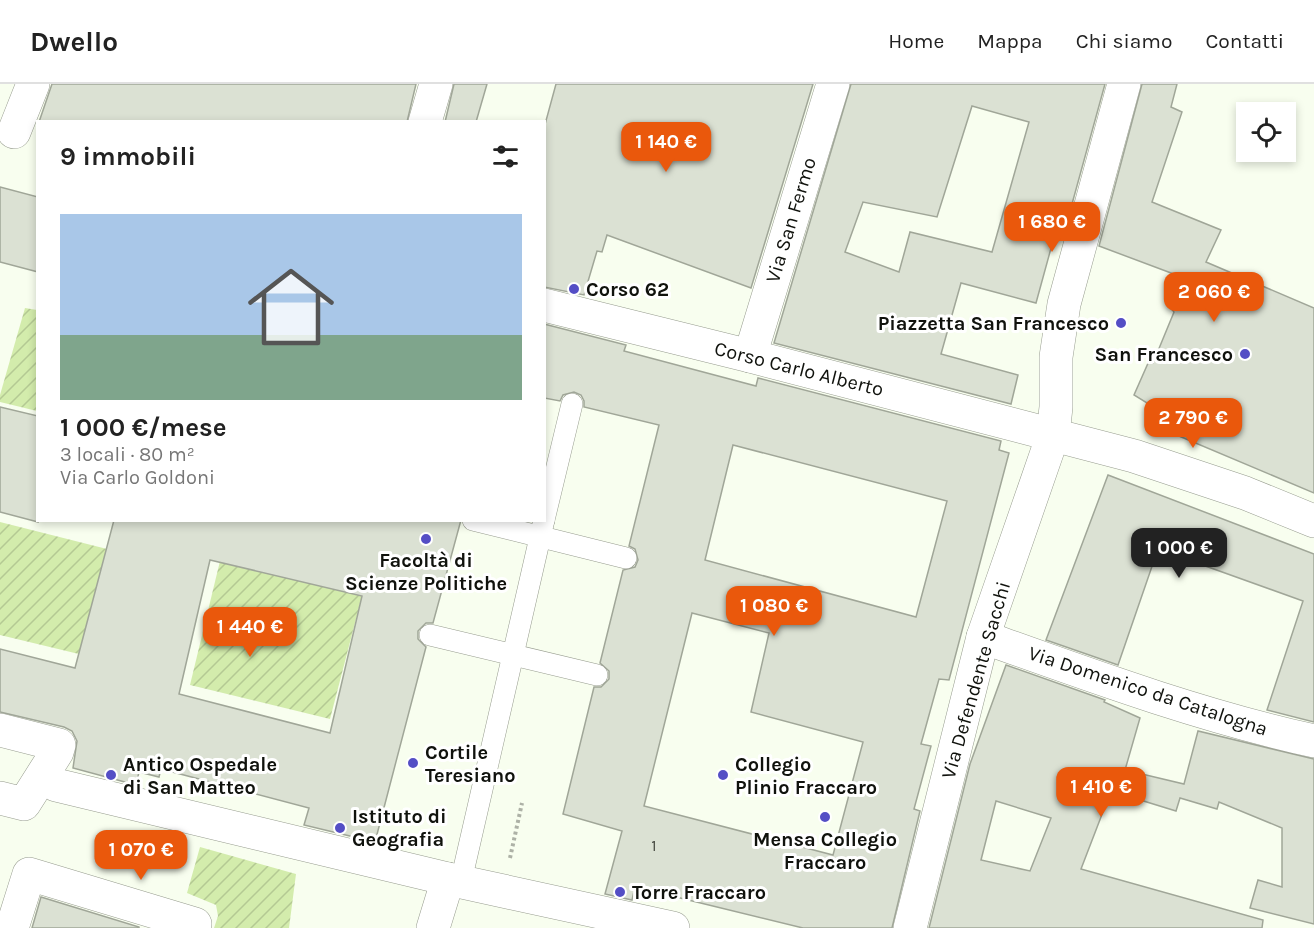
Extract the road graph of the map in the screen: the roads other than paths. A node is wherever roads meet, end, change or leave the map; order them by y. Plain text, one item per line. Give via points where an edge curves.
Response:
1 (33, 84) edge
2 (436, 84) edge
3 (833, 84) edge
4 (1124, 84) edge
5 (426, 120) edge
6 (17, 132) edge
7 (546, 305) edge
8 (750, 356) junction
9 (572, 404) dead end
10 (1053, 435) junction
11 (546, 513) edge
12 (1314, 521) edge
13 (496, 522) edge
14 (543, 526) edge
15 (626, 558) dead end
16 (430, 634) dead end
17 (983, 638) junction
18 (513, 655) junction
19 (597, 675) dead end
20 (0, 729) edge
21 (1314, 741) edge
22 (56, 785) dead end
23 (0, 798) edge
24 (454, 880) junction
25 (12, 928) edge
26 (194, 928) edge
27 (433, 928) edge
28 (674, 928) edge
29 (910, 928) edge

1 - 6 street
2 - 5 street
3 - 8 street, Via San Fermo
4 - 10 street, Via Defendente Sacchi via 1064,304 1056,357
7 - 8 street, Corso Carlo Alberto
8 - 10 street, Corso Carlo Alberto
9 - 11 lane
10 - 12 street, Corso Carlo Alberto via 1145,460
10 - 17 street, Via Defendente Sacchi
13 - 14 lane
14 - 15 lane
14 - 18 lane
16 - 18 lane
17 - 21 street, Via Domenico da Catalogna via 1136,691
17 - 29 street, Via Defendente Sacchi
18 - 19 lane
18 - 24 lane
20 - 23 street via 59,745 24,804
22 - 24 street
24 - 27 street
24 - 28 street
25 - 26 street via 29,874 195,924

